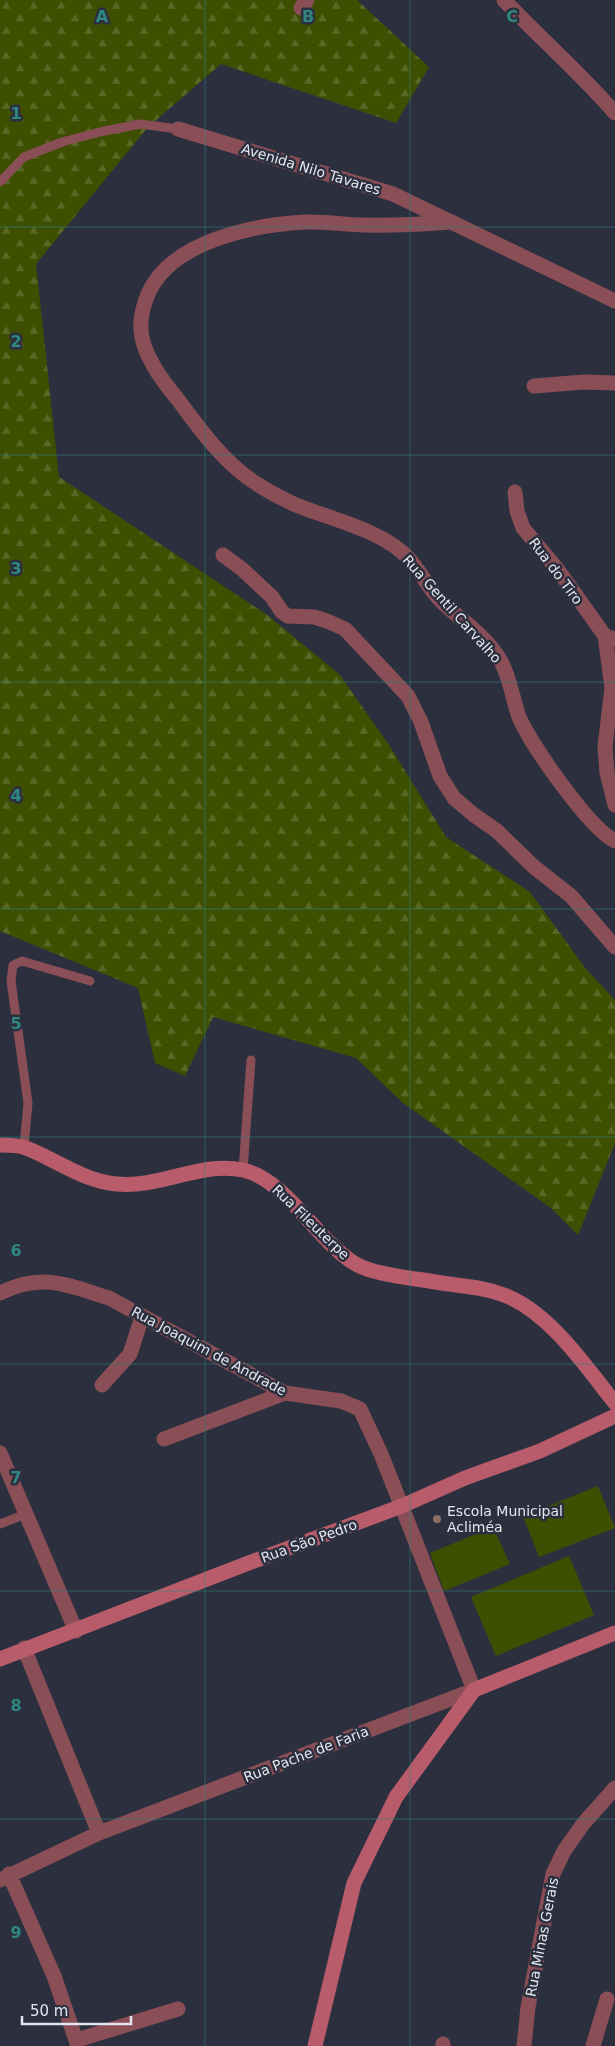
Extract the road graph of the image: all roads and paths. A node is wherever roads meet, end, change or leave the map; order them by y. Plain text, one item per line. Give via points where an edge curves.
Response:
1 (504, 0) edge
2 (615, 113) edge
3 (178, 129) joint
4 (0, 182) edge
5 (452, 222) junction
6 (615, 301) edge
7 (615, 383) edge
8 (534, 386) dead end
9 (515, 492) dead end
10 (223, 556) dead end
11 (610, 638) edge
12 (615, 805) edge
13 (615, 842) edge
14 (615, 947) edge
15 (90, 981) dead end
16 (251, 1060) dead end
17 (0, 1144) edge
18 (24, 1147) junction
19 (243, 1170) junction
20 (0, 1293) edge
21 (142, 1317) junction
22 (102, 1385) dead end
23 (285, 1393) junction
24 (615, 1403) edge
25 (615, 1416) edge
26 (164, 1439) dead end
27 (0, 1453) edge
28 (402, 1506) junction
29 (26, 1514) junction
30 (0, 1524) edge
31 (76, 1631) junction
32 (615, 1633) edge
33 (24, 1648) junction
34 (0, 1659) edge
35 (474, 1690) junction
36 (615, 1788) edge
37 (99, 1833) junction
38 (5, 1877) edge
39 (607, 1999) dead end
40 (178, 2009) dead end
41 (77, 2043) edge
42 (315, 2046) edge
43 (524, 2046) edge
44 (593, 2046) edge

1 - 2 street
3 - 4 lane, Avenida Nilo Tavares via 140,124 62,142 24,157
3 - 5 street, Avenida Nilo Tavares via 392,194
5 - 6 street, Avenida Nilo Tavares
5 - 13 street, Rua Gentil Carvalho via 364,226 306,222 248,229 215,239 166,267 152,285 140,312 142,346 155,370 232,466 258,485 294,504 387,542 408,557 440,600 501,660 520,719 537,751 589,819
7 - 8 street
9 - 11 street, Rua do Tiro via 523,528
10 - 14 street via 242,569 288,616 314,617 345,629 408,696 440,776 454,798 571,896
11 - 12 street via 612,688 605,746 607,773
15 - 18 lane via 22,961 13,965 11,981 28,1103
16 - 19 lane
17 - 18 street, Rua Fileuterpe
18 - 19 street, Rua Fileuterpe via 86,1178 116,1184 148,1184 214,1167
19 - 24 street, Rua Fileuterpe via 266,1180 338,1253 357,1265 385,1274 488,1291 508,1296 525,1306 570,1348
20 - 21 street, Rua Joaquim de Andrade via 23,1283 46,1280 109,1298
21 - 22 street via 130,1354
21 - 23 street, Rua Joaquim de Andrade
23 - 26 street
23 - 28 street, Rua Joaquim de Andrade via 341,1401 360,1409
25 - 28 street, Rua São Pedro via 540,1451
27 - 29 street
28 - 31 street, Rua São Pedro
28 - 35 street, Rua Joaquim de Andrade
29 - 30 lane
29 - 31 street
31 - 33 street, Rua São Pedro
32 - 35 street, Rua Pache de Faria
33 - 34 street, Rua São Pedro
33 - 37 street
35 - 37 street, Rua Pache de Faria
35 - 42 street via 396,1797 354,1883
36 - 43 street, Rua Minas Gerais via 574,1837 553,1874 528,2006
37 - 38 street, Rua Pache de Faria
38 - 41 street via 54,1976
39 - 44 street
40 - 41 street

